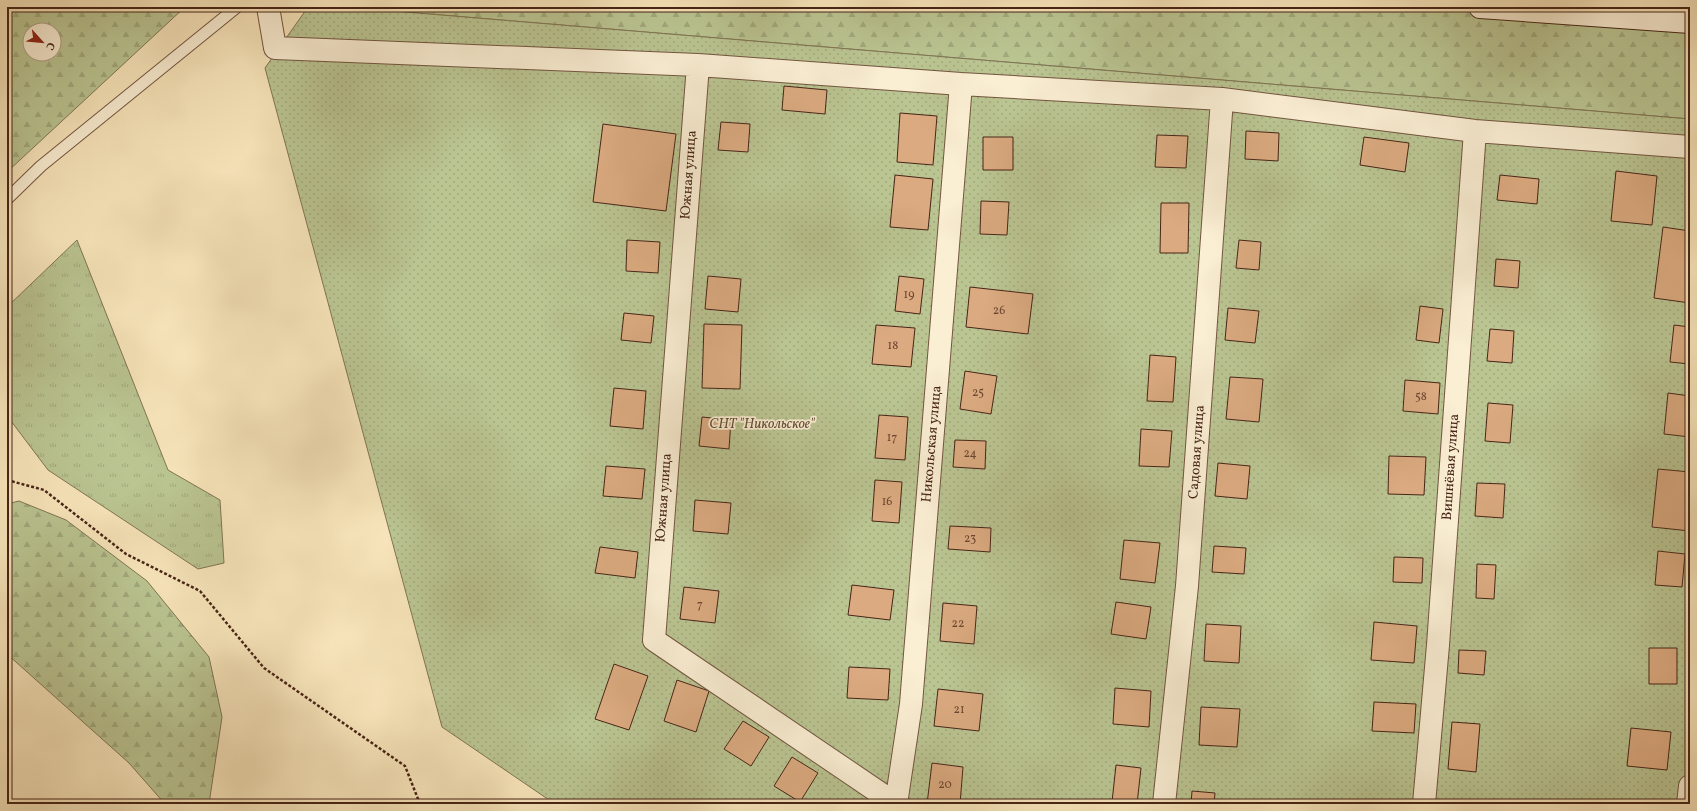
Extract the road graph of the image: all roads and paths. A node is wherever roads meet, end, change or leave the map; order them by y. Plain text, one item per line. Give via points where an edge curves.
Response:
1 (237, 7) edge
2 (268, 7) edge
3 (1480, 7) edge
4 (1690, 22) edge
5 (698, 65) junction
6 (961, 84) junction
7 (1222, 99) junction
8 (1475, 131) junction
9 (1690, 147) edge
10 (7, 199) edge
11 (7, 480) edge
12 (1690, 786) edge
13 (420, 804) edge
14 (896, 804) edge
15 (1164, 804) edge
16 (1424, 804) edge
17 (1688, 804) edge

1 - 10 lane via 41,166
2 - 5 street via 275,48
3 - 4 street
5 - 6 street
5 - 14 street, Южная улица via 654,640
6 - 7 street
6 - 14 street, Никольская улица via 912,704
7 - 8 street
7 - 15 street, Садовая улица via 1187,586
8 - 9 street
8 - 16 street, Вишнёвая улица
11 - 13 path via 44,490 126,554 200,591 264,668 405,766
12 - 17 street

